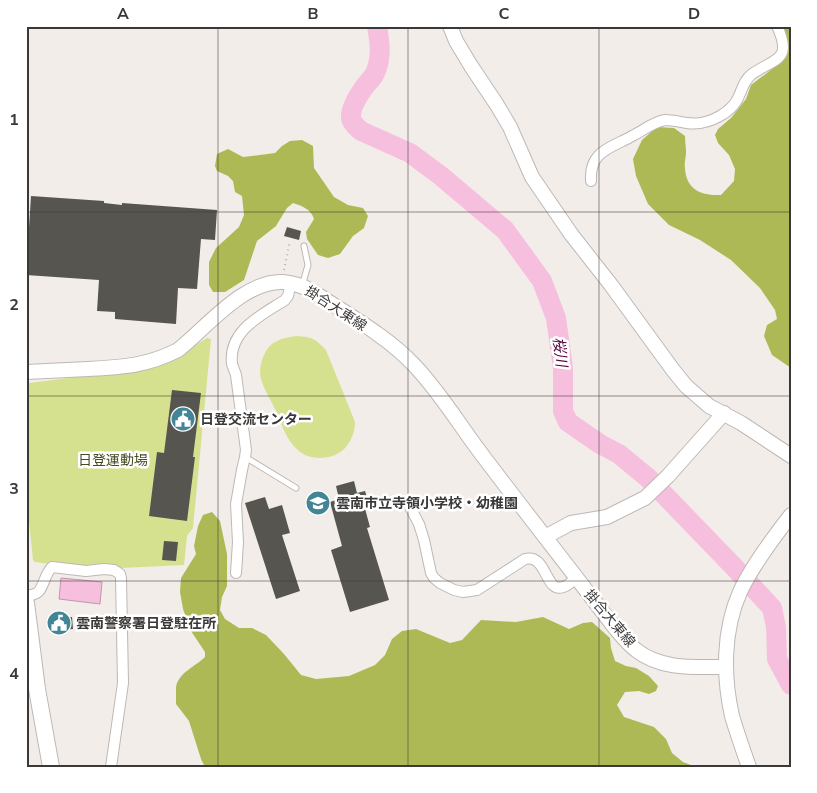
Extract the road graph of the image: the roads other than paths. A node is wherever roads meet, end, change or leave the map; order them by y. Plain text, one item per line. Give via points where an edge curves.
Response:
1 (450, 26) edge
2 (777, 26) edge
3 (591, 181) dead end
4 (304, 246) dead end
5 (292, 280) junction
6 (26, 372) edge
7 (724, 413) junction
8 (791, 456) edge
9 (246, 457) junction
10 (296, 488) dead end
11 (410, 507) dead end
12 (791, 515) edge
13 (545, 537) junction
14 (236, 572) dead end
15 (576, 578) junction
16 (26, 596) edge
17 (26, 603) edge
18 (726, 667) junction
19 (51, 767) edge
20 (111, 767) edge
21 (749, 767) edge

1 - 7 main road via 456,41 510,127 532,177 571,234 686,386 709,406
2 - 3 street via 784,44 781,54 751,74 728,110 698,124 664,120 647,127 603,150 592,163
4 - 5 lane via 308,265
5 - 6 main road, 掛合大東線 via 260,286 246,293 178,350 146,363
5 - 9 street via 285,300 242,330 235,344 232,364
5 - 13 main road, 掛合大東線 via 372,331 413,364
7 - 8 main road
7 - 13 main road via 645,498 607,516 571,523
9 - 10 lane
9 - 14 street via 236,504
11 - 15 street via 419,524 434,578 454,590 476,590 529,558 539,563 556,588 565,587
12 - 18 main road via 740,591 729,630
13 - 15 main road, 掛合大東線
15 - 18 main road, 掛合大東線 via 615,628 645,656 680,667
16 - 20 street via 40,591 45,575 52,567 114,570 120,574 123,683
17 - 19 main road
18 - 21 main road via 732,716

